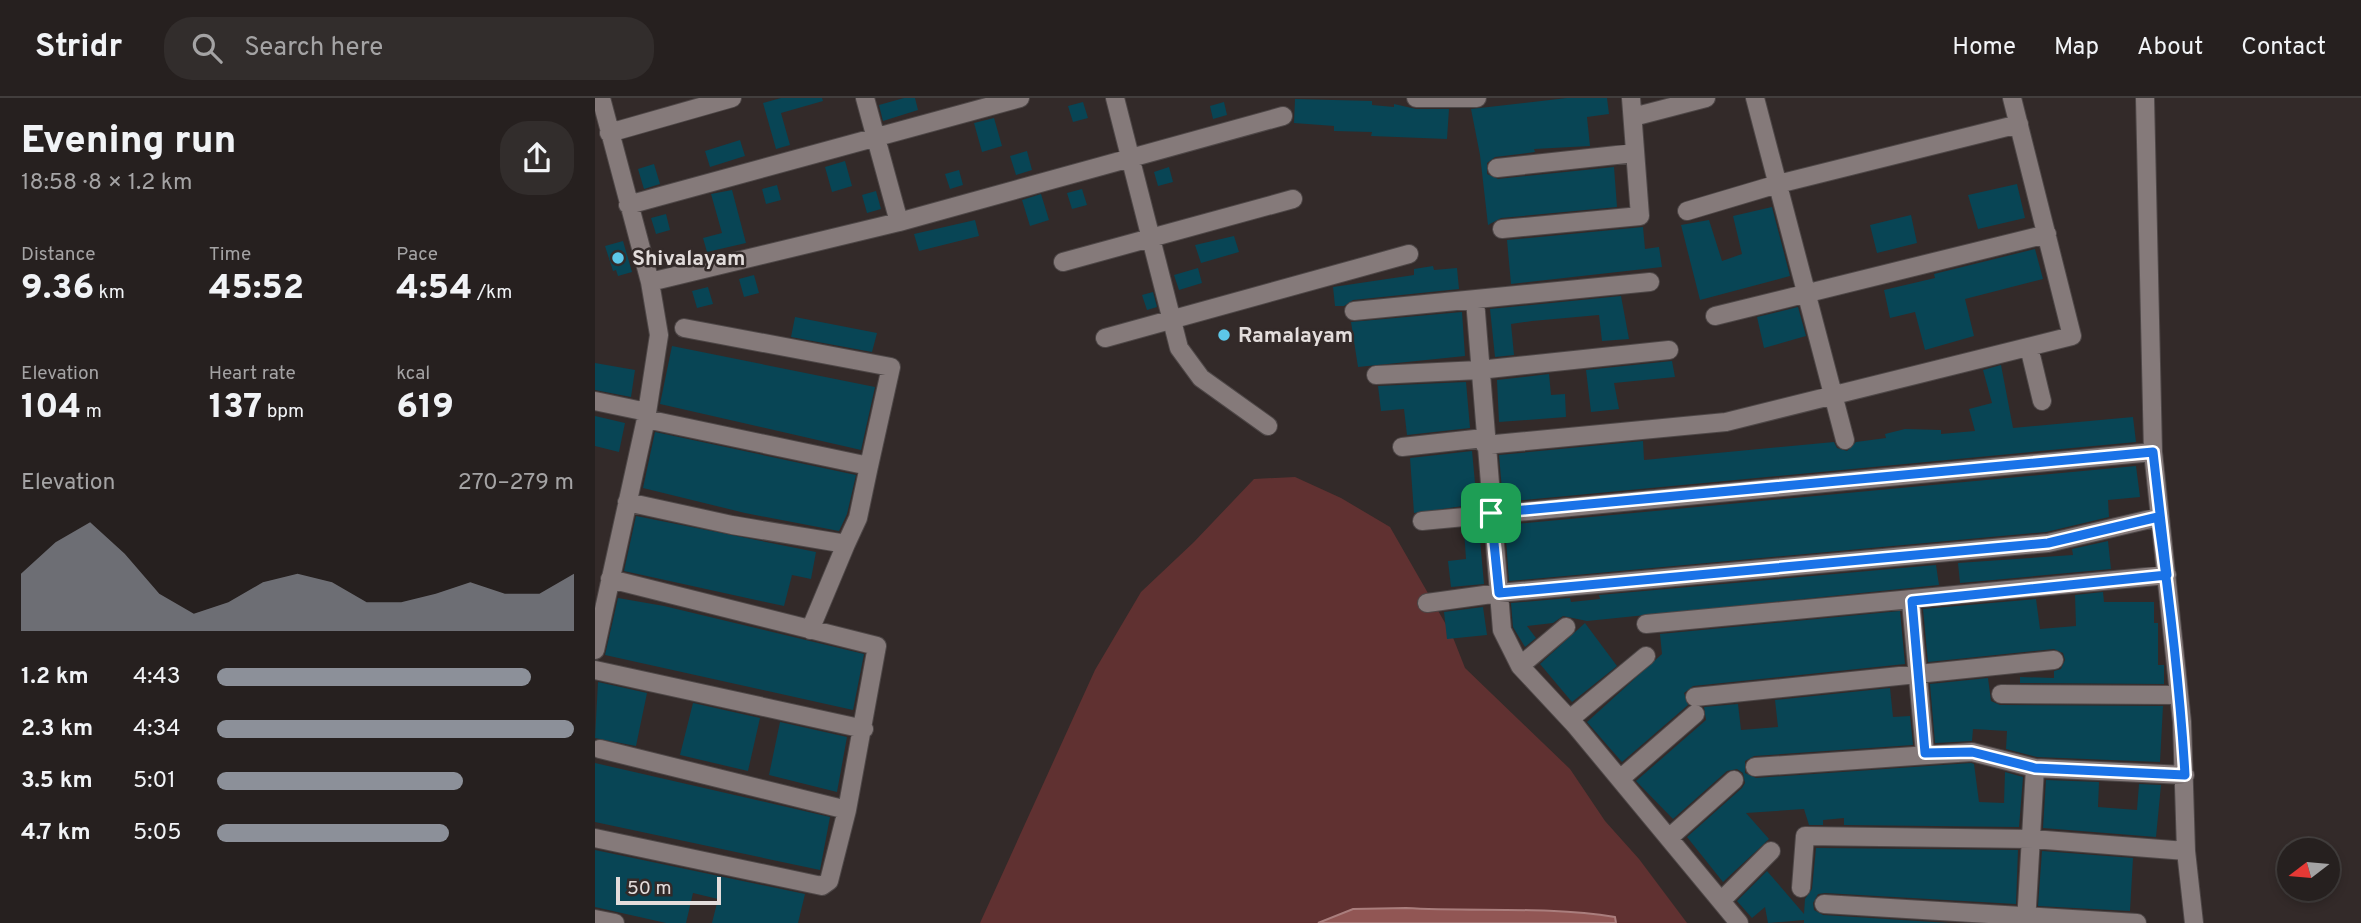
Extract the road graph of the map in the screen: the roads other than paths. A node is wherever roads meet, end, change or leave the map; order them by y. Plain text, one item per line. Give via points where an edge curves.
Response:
1 (601, 98) edge
2 (733, 98) edge
3 (865, 98) edge
4 (1020, 98) edge
5 (1115, 98) edge
6 (1416, 98) edge
7 (1477, 98) edge
8 (1630, 98) edge
9 (1706, 98) edge
10 (1755, 98) edge
11 (2013, 98) edge
12 (2145, 98) edge
13 (1283, 116) dead end
14 (1633, 117) junction
15 (2019, 124) junction
16 (609, 133) junction
17 (876, 138) junction
18 (1635, 153) junction
19 (1131, 160) junction
20 (1497, 168) dead end
21 (1778, 184) junction
22 (1293, 199) dead end
23 (628, 205) junction
24 (1687, 211) dead end
25 (899, 222) junction
26 (1501, 229) dead end
27 (2047, 234) junction
28 (1151, 238) junction
29 (1409, 254) dead end
30 (1063, 262) dead end
31 (650, 282) junction
32 (1650, 282) dead end
33 (1807, 294) junction
34 (1475, 300) junction
35 (1354, 312) dead end
36 (1715, 316) dead end
37 (1171, 319) junction
38 (684, 328) dead end
39 (1105, 338) dead end
40 (2029, 347) junction
41 (1669, 350) dead end
42 (1479, 370) junction
43 (1376, 375) dead end
44 (1834, 396) junction
45 (595, 401) edge
46 (2042, 401) dead end
47 (646, 415) junction
48 (1268, 426) dead end
49 (1845, 440) dead end
50 (1485, 441) junction
51 (1402, 447) dead end
52 (2153, 452) junction
53 (869, 466) junction
54 (627, 502) junction
55 (1491, 513) junction
56 (2158, 517) junction
57 (1422, 521) dead end
58 (846, 544) junction
59 (2167, 575) junction
60 (610, 579) junction
61 (1499, 593) junction
62 (1912, 601) junction
63 (1427, 603) dead end
64 (1646, 624) dead end
65 (1566, 627) dead end
66 (810, 630) junction
67 (595, 650) edge
68 (1646, 656) dead end
69 (2054, 660) dead end
70 (1520, 666) junction
71 (595, 670) edge
72 (1920, 674) junction
73 (2001, 694) dead end
74 (2179, 695) junction
75 (1570, 719) junction
76 (864, 729) junction
77 (600, 749) dead end
78 (1925, 753) junction
79 (1755, 767) dead end
80 (2035, 768) junction
81 (2185, 775) junction
82 (1619, 779) junction
83 (1734, 780) dead end
84 (847, 810) junction
85 (1670, 837) junction
86 (595, 838) edge
87 (2032, 839) junction
88 (1770, 851) dead end
89 (2186, 851) junction
90 (1801, 888) dead end
91 (1721, 901) junction
92 (1824, 904) dead end
93 (595, 919) edge
94 (2026, 919) edge
95 (614, 923) edge
96 (1739, 923) edge
97 (2137, 923) edge
98 (2194, 923) edge

1 - 16 street
2 - 16 street
3 - 17 street
4 - 17 street
5 - 19 street
6 - 7 street
8 - 14 street
9 - 14 street
10 - 21 street
11 - 15 street
12 - 52 street
13 - 19 street
14 - 18 street
15 - 21 street
15 - 27 street
16 - 23 street
17 - 23 street
17 - 25 street
18 - 20 street
18 - 26 street via 1640,216
19 - 25 street
19 - 28 street
21 - 24 street
21 - 33 street
22 - 28 street
23 - 31 street
25 - 31 street
27 - 33 street
27 - 40 street via 2072,337
28 - 30 street
28 - 37 street
29 - 37 street
31 - 47 street via 659,335
32 - 34 street
33 - 36 street
33 - 44 street
34 - 35 street
34 - 42 street
37 - 39 street
37 - 48 street via 1179,348 1201,378
38 - 53 street via 891,367
40 - 44 street
40 - 46 street
41 - 42 street
42 - 43 street
42 - 50 street
44 - 49 street
44 - 50 street via 1726,422
45 - 47 street
47 - 53 street
47 - 54 street
50 - 51 street
50 - 55 street
52 - 55 street
52 - 56 street
53 - 58 street via 858,518
54 - 58 street
54 - 60 street
55 - 57 street
55 - 61 street
56 - 59 street
56 - 61 street via 2048,543
58 - 66 street
59 - 62 street
59 - 74 street
60 - 66 street
60 - 67 street
61 - 63 street
61 - 70 street via 1502,630
62 - 64 street
62 - 72 street
65 - 70 street
66 - 76 street via 877,646
68 - 75 street
69 - 72 street
70 - 75 street
71 - 76 street
72 - 78 street
72 - 82 street via 1695,706
73 - 74 street
74 - 81 street
75 - 82 street
76 - 84 street
77 - 84 street
78 - 79 street
78 - 80 street via 1972,752
80 - 81 street
80 - 87 street
81 - 89 street
82 - 85 street
83 - 85 street
84 - 86 street via 829,881 822,886
85 - 91 street
87 - 89 street
87 - 90 street via 1805,836
87 - 94 street
88 - 91 street
89 - 98 street
91 - 96 street
92 - 94 street
93 - 95 street
94 - 97 street

